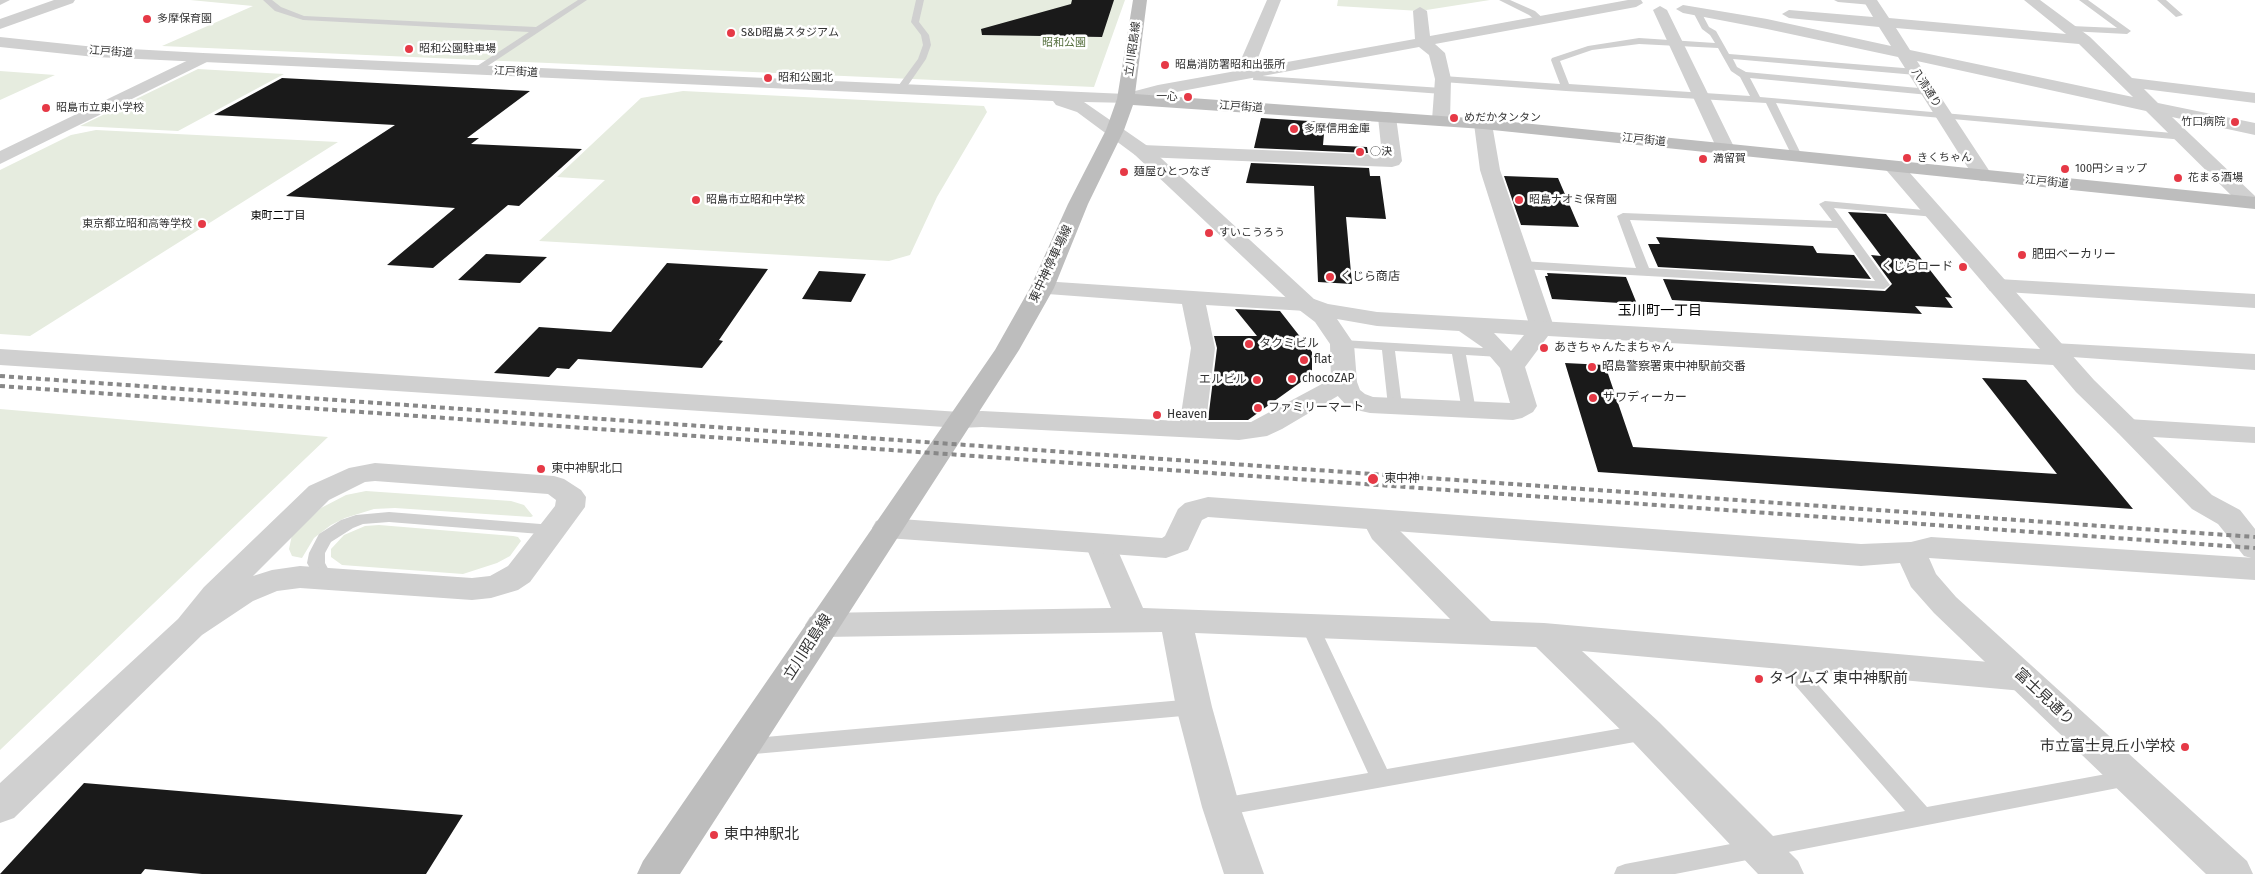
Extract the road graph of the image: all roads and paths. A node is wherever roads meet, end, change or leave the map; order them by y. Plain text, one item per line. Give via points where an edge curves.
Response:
1 (68, 0) edge
2 (267, 0) edge
3 (582, 0) edge
4 (920, 0) edge
5 (1140, 0) edge
6 (1274, 0) edge
7 (1503, 0) edge
8 (1838, 0) edge
9 (2030, 0) edge
10 (2083, 0) edge
11 (2161, 0) edge
12 (1635, 1) edge
13 (1871, 1) edge
14 (1688, 6) edge
15 (1660, 10) junction
16 (1420, 11) dead end
17 (2179, 15) dead end
18 (1542, 21) junction
19 (1885, 23) junction
20 (0, 24) edge
21 (538, 30) junction
22 (2077, 34) junction
23 (0, 42) edge
24 (1423, 43) junction
25 (1678, 44) junction
26 (1720, 46) junction
27 (1904, 54) junction
28 (1726, 56) junction
29 (203, 58) junction
30 (477, 70) junction
31 (1916, 72) junction
32 (1251, 73) junction
33 (1744, 75) junction
34 (2127, 82) junction
35 (1442, 85) junction
36 (1566, 88) junction
37 (901, 89) junction
38 (1929, 92) junction
39 (1032, 94) junction
40 (1703, 96) junction
41 (2255, 98) edge
42 (1126, 99) junction
43 (1757, 100) junction
44 (1769, 100) junction
45 (2152, 107) junction
46 (1944, 116) junction
47 (1387, 117) junction
48 (1440, 120) junction
49 (1483, 124) junction
50 (2255, 129) edge
51 (1115, 130) junction
52 (2184, 137) junction
53 (1726, 149) junction
54 (1142, 151) junction
55 (1797, 156) junction
56 (0, 158) edge
57 (1894, 167) junction
58 (1982, 176) junction
59 (2253, 204) edge
60 (1935, 214) junction
61 (1840, 226) junction
62 (1521, 265) junction
63 (1644, 272) junction
64 (1998, 286) junction
65 (1042, 288) junction
66 (1193, 298) junction
67 (2255, 301) edge
68 (1306, 304) junction
69 (1380, 319) junction
70 (1463, 323) junction
71 (1542, 327) junction
72 (1342, 344) junction
73 (1388, 346) junction
74 (1458, 350) junction
75 (2056, 354) junction
76 (0, 357) edge
77 (1506, 360) junction
78 (2255, 362) edge
79 (1344, 382) junction
80 (1395, 406) junction
81 (1469, 411) junction
82 (960, 420) junction
83 (2128, 427) junction
84 (1192, 429) junction
85 (2255, 435) edge
86 (2242, 518) edge
87 (1377, 520) junction
88 (887, 528) junction
89 (552, 530) junction
90 (275, 535) junction
91 (1100, 544) junction
92 (2255, 549) edge
93 (1911, 552) junction
94 (2255, 569) edge
95 (312, 577) junction
96 (1132, 619) junction
97 (1176, 621) junction
98 (822, 624) junction
99 (1310, 626) junction
100 (190, 627) junction
101 (1483, 633) junction
102 (1544, 635) junction
103 (1780, 654) junction
104 (2023, 678) junction
105 (1194, 707) junction
106 (1646, 732) junction
107 (742, 748) junction
108 (2130, 778) junction
109 (1381, 779) junction
110 (0, 807) edge
111 (1221, 807) junction
112 (1923, 817) junction
113 (1758, 848) junction
114 (657, 874) edge
115 (1244, 874) edge
116 (1625, 874) edge
117 (1784, 874) edge
118 (2233, 874) edge

1 - 20 street
2 - 21 lane via 278,9 303,18
3 - 21 lane
4 - 37 lane via 915,22 925,35 927,45 922,59
5 - 42 main road, 立川昭島線
6 - 32 street
7 - 18 lane
8 - 13 lane
9 - 22 street
10 - 22 lane via 2127,31
11 - 17 lane
12 - 15 street
12 - 18 street
13 - 19 street, 八清通り
14 - 15 street
14 - 19 street
14 - 26 lane via 1713,33
14 - 27 street
15 - 25 street
16 - 24 street
18 - 24 street
19 - 22 street
19 - 27 street, 八清通り
21 - 30 lane
22 - 34 street
23 - 29 street, 江戸街道 via 95,52
24 - 32 street
24 - 35 street via 1437,53
25 - 26 lane
25 - 36 lane via 1639,42 1591,48 1556,60
25 - 40 street
26 - 28 lane
27 - 31 street, 八清通り
27 - 45 street
28 - 31 lane
28 - 33 lane via 1734,70
29 - 30 street, 江戸街道
29 - 56 street
30 - 37 street, 江戸街道
31 - 38 street, 八清通り
32 - 35 lane via 1256,78
32 - 42 street
33 - 38 lane
33 - 43 lane
34 - 41 street
34 - 45 street
35 - 36 lane
35 - 48 street
36 - 40 lane
37 - 39 street, 江戸街道
38 - 46 street, 八清通り
39 - 42 street, 江戸街道
39 - 51 street, 江戸街道 via 1083,108
40 - 43 lane
40 - 53 street
42 - 47 main road, 江戸街道
42 - 51 main road, 東中神停車場線
43 - 44 lane
44 - 46 lane
44 - 55 lane
45 - 50 street
45 - 52 street
46 - 52 lane
46 - 58 street, 八清通り
47 - 48 main road, 江戸街道
47 - 54 street via 1392,162
48 - 49 main road, 江戸街道
49 - 53 main road, 江戸街道
49 - 62 street via 1490,170
51 - 54 street, 江戸街道
51 - 65 main road, 東中神停車場線 via 1078,204
52 - 59 street
53 - 55 main road, 江戸街道
54 - 68 street, 江戸街道
55 - 57 main road, 江戸街道
57 - 58 main road, 江戸街道
57 - 60 street
58 - 59 main road, 江戸街道
60 - 61 lane via 1825,204
60 - 64 street
61 - 63 lane via 1622,216
61 - 63 lane via 1884,285
62 - 63 lane
62 - 71 street
64 - 67 street
64 - 75 street
65 - 66 street
65 - 82 main road, 東中神停車場線 via 1007,350
66 - 68 street
66 - 84 street via 1203,348
68 - 69 street via 1346,315
68 - 72 street, 江戸街道 via 1323,318
69 - 70 street
69 - 72 street via 1347,333
70 - 71 street
70 - 77 street via 1481,333
71 - 75 street
71 - 77 street
72 - 73 lane
72 - 79 street
73 - 74 lane
73 - 80 lane
74 - 77 lane
74 - 81 lane
75 - 78 street
75 - 83 street
76 - 82 street
77 - 81 street via 1524,406 1513,412
79 - 80 street via 1356,400 1370,405
79 - 84 street via 1257,430
80 - 81 street
82 - 84 street
82 - 88 main road, 立川昭島線
83 - 85 street
83 - 86 street via 2202,502
86 - 92 street
87 - 91 street via 1208,507 1195,510 1177,543 1166,548
87 - 93 street via 1861,555
87 - 101 street via 1383,532
88 - 91 street
88 - 98 main road, 立川昭島線
89 - 90 street via 570,507 571,497 554,485 374,472 359,474 330,486
89 - 95 street via 519,574 491,588
89 - 95 lane via 389,517 362,519 347,524 326,538 317,553
90 - 95 street via 277,560 287,570
90 - 100 street via 215,595
91 - 96 street
93 - 94 street via 1931,547
93 - 104 street, 富士見通り via 1922,579
95 - 100 street via 272,581 242,594
96 - 97 street
96 - 98 street
97 - 99 street
97 - 105 street
98 - 107 main road, 立川昭島線
99 - 101 street
99 - 109 lane
100 - 110 street
101 - 102 street
102 - 103 street
102 - 106 street
103 - 104 street
103 - 112 lane
104 - 108 street, 富士見通り
105 - 107 lane
105 - 111 street
106 - 109 lane
106 - 113 street
107 - 114 main road, 立川昭島線
108 - 112 lane
108 - 118 street, 富士見通り
109 - 111 lane
111 - 115 street
112 - 113 lane
113 - 116 lane
113 - 117 street

